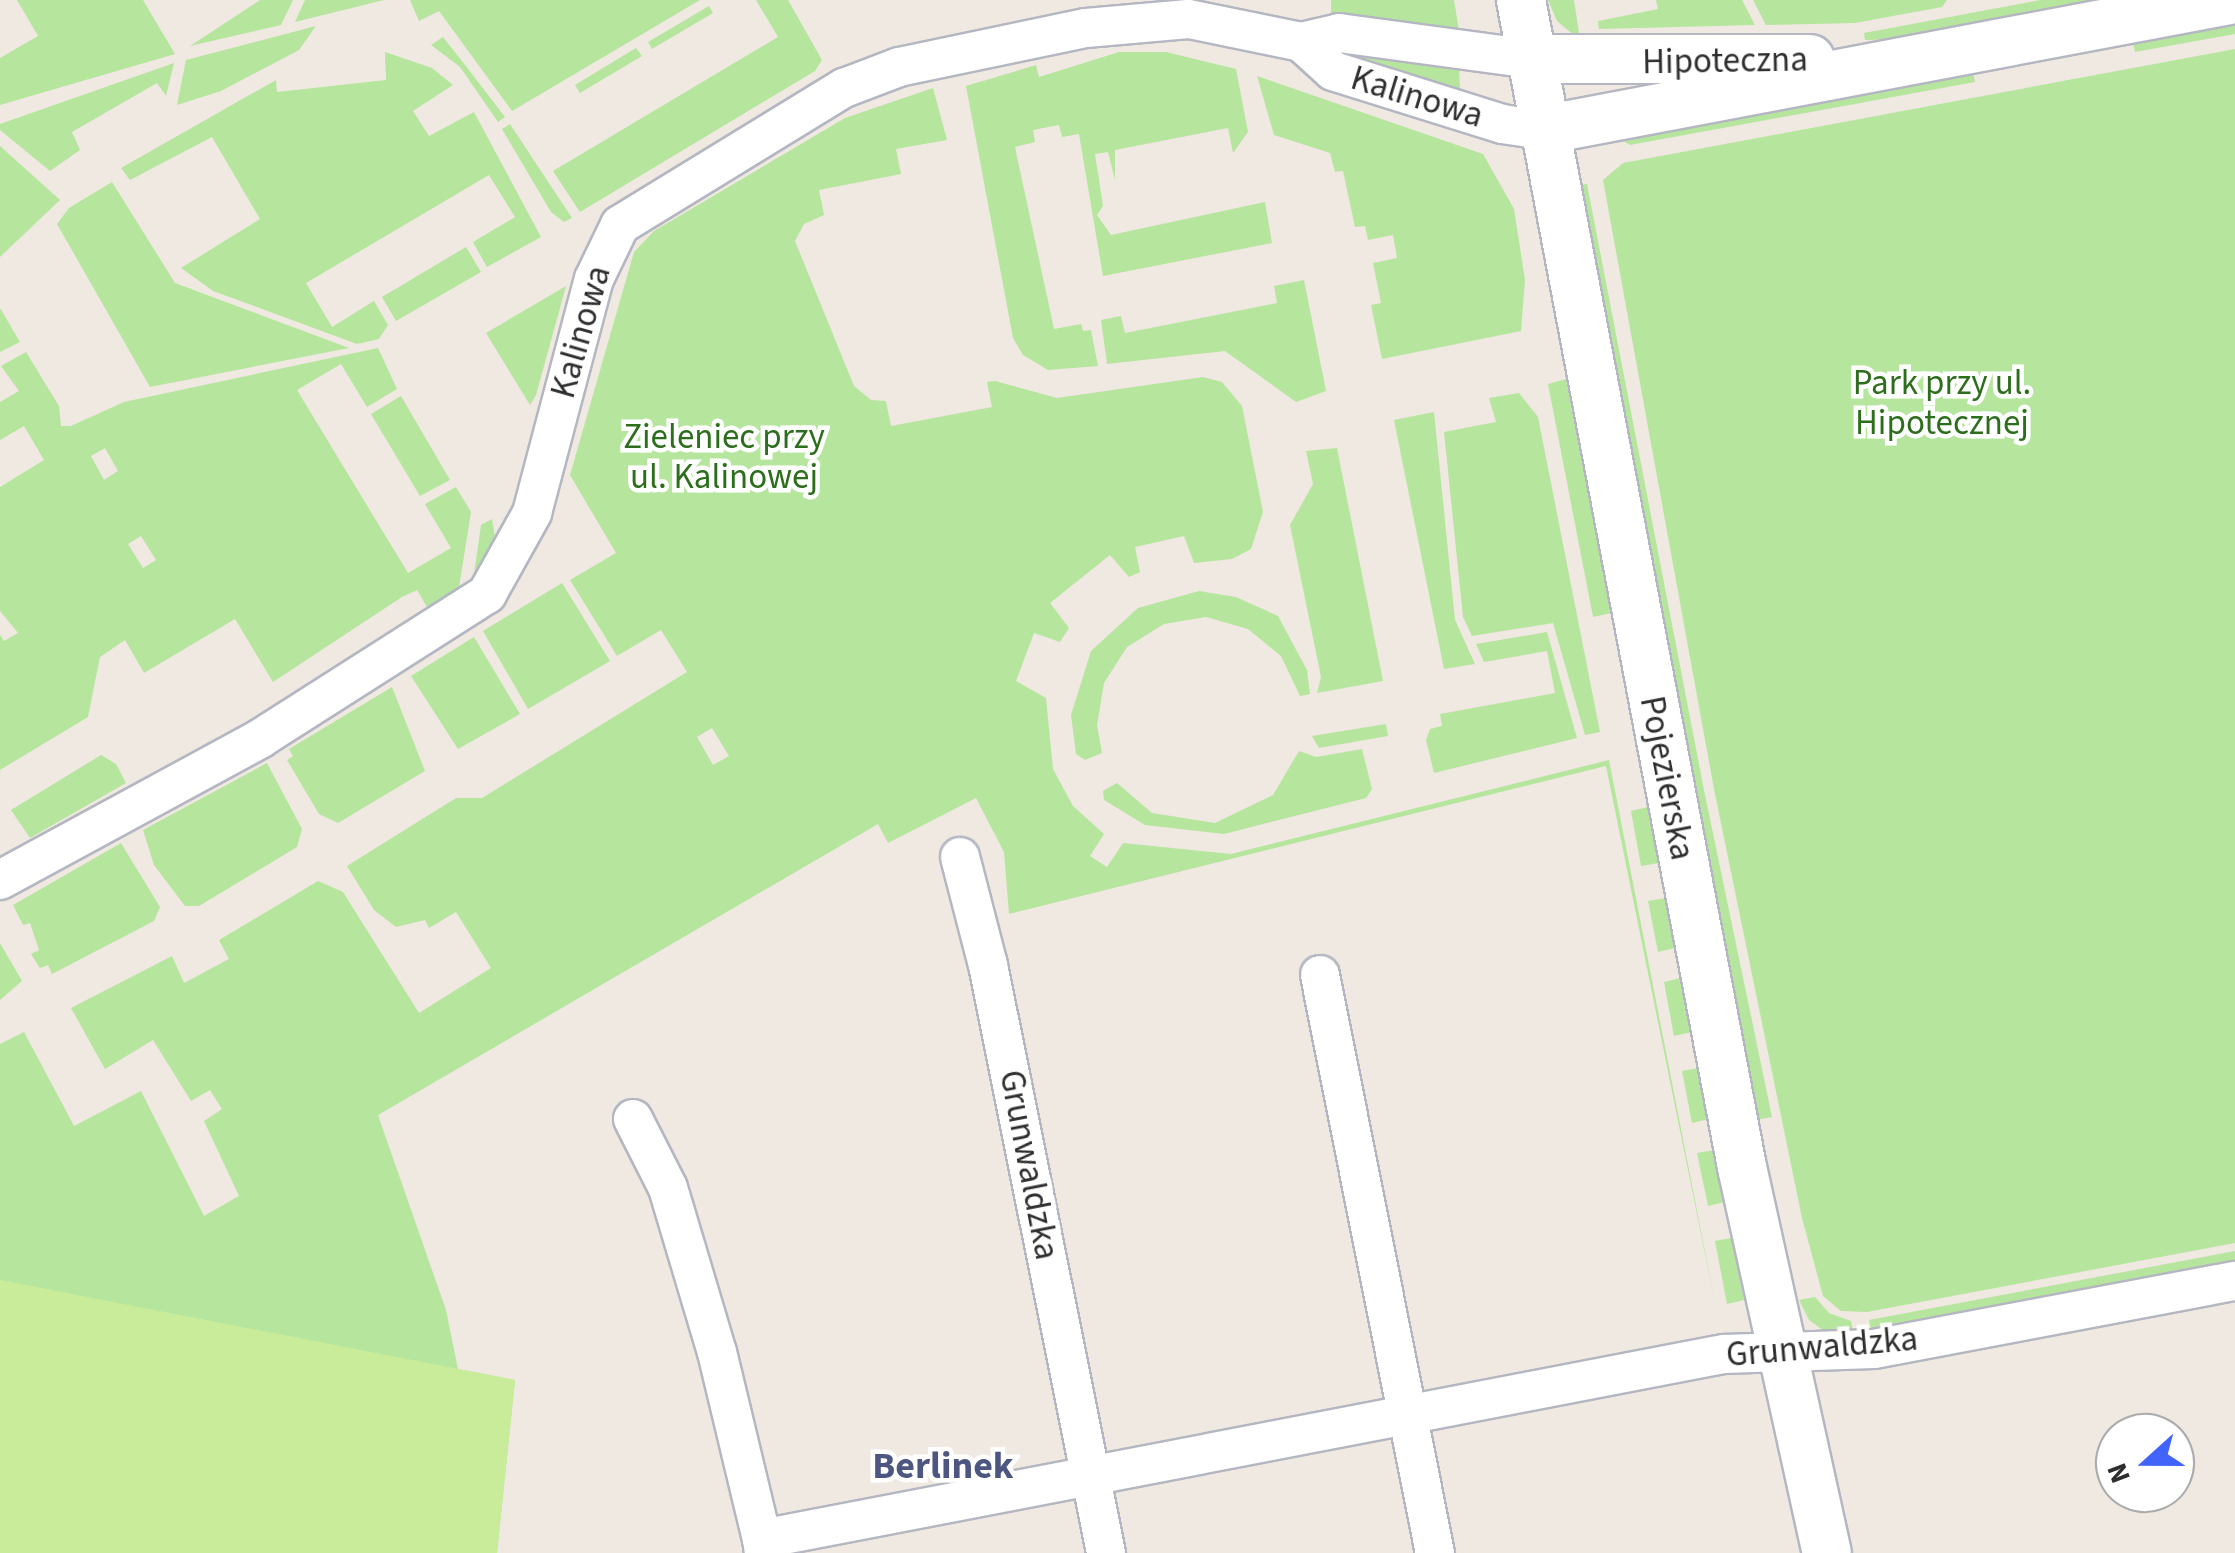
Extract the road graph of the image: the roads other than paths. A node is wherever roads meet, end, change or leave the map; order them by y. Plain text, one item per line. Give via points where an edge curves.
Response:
1 (1521, 0) edge
2 (2229, 0) edge
3 (1301, 42) junction
4 (1918, 58) junction
5 (1531, 60) junction
6 (1543, 130) junction
7 (960, 856) dead end
8 (0, 880) edge
9 (1320, 975) dead end
10 (633, 1119) dead end
11 (2235, 1281) edge
12 (1783, 1352) junction
13 (1409, 1413) junction
14 (1092, 1476) junction
15 (763, 1546) edge
16 (1106, 1553) edge
17 (1434, 1553) edge
18 (1827, 1553) edge

1 - 5 street, Pojezierska
2 - 4 street, Hipoteczna
3 - 5 street, Kalinowa via 1339,33
3 - 6 street, Kalinowa via 1333,70 1502,124
3 - 8 street, Kalinowa via 1157,18 899,68 844,88 634,212 600,260 532,514 487,594 261,738
4 - 5 street, Hipoteczna
4 - 6 street, Hipoteczna
5 - 6 street, Pojezierska
6 - 12 street, Pojezierska
7 - 14 street, Grunwaldzka
9 - 13 street
10 - 15 street, Grunwaldzka via 668,1188 717,1352
11 - 12 street, Grunwaldzka via 1874,1349
12 - 13 street, Grunwaldzka via 1724,1354
12 - 18 street, Pojezierska
13 - 14 street, Grunwaldzka
13 - 17 street
14 - 15 street, Grunwaldzka
14 - 16 street, Grunwaldzka

